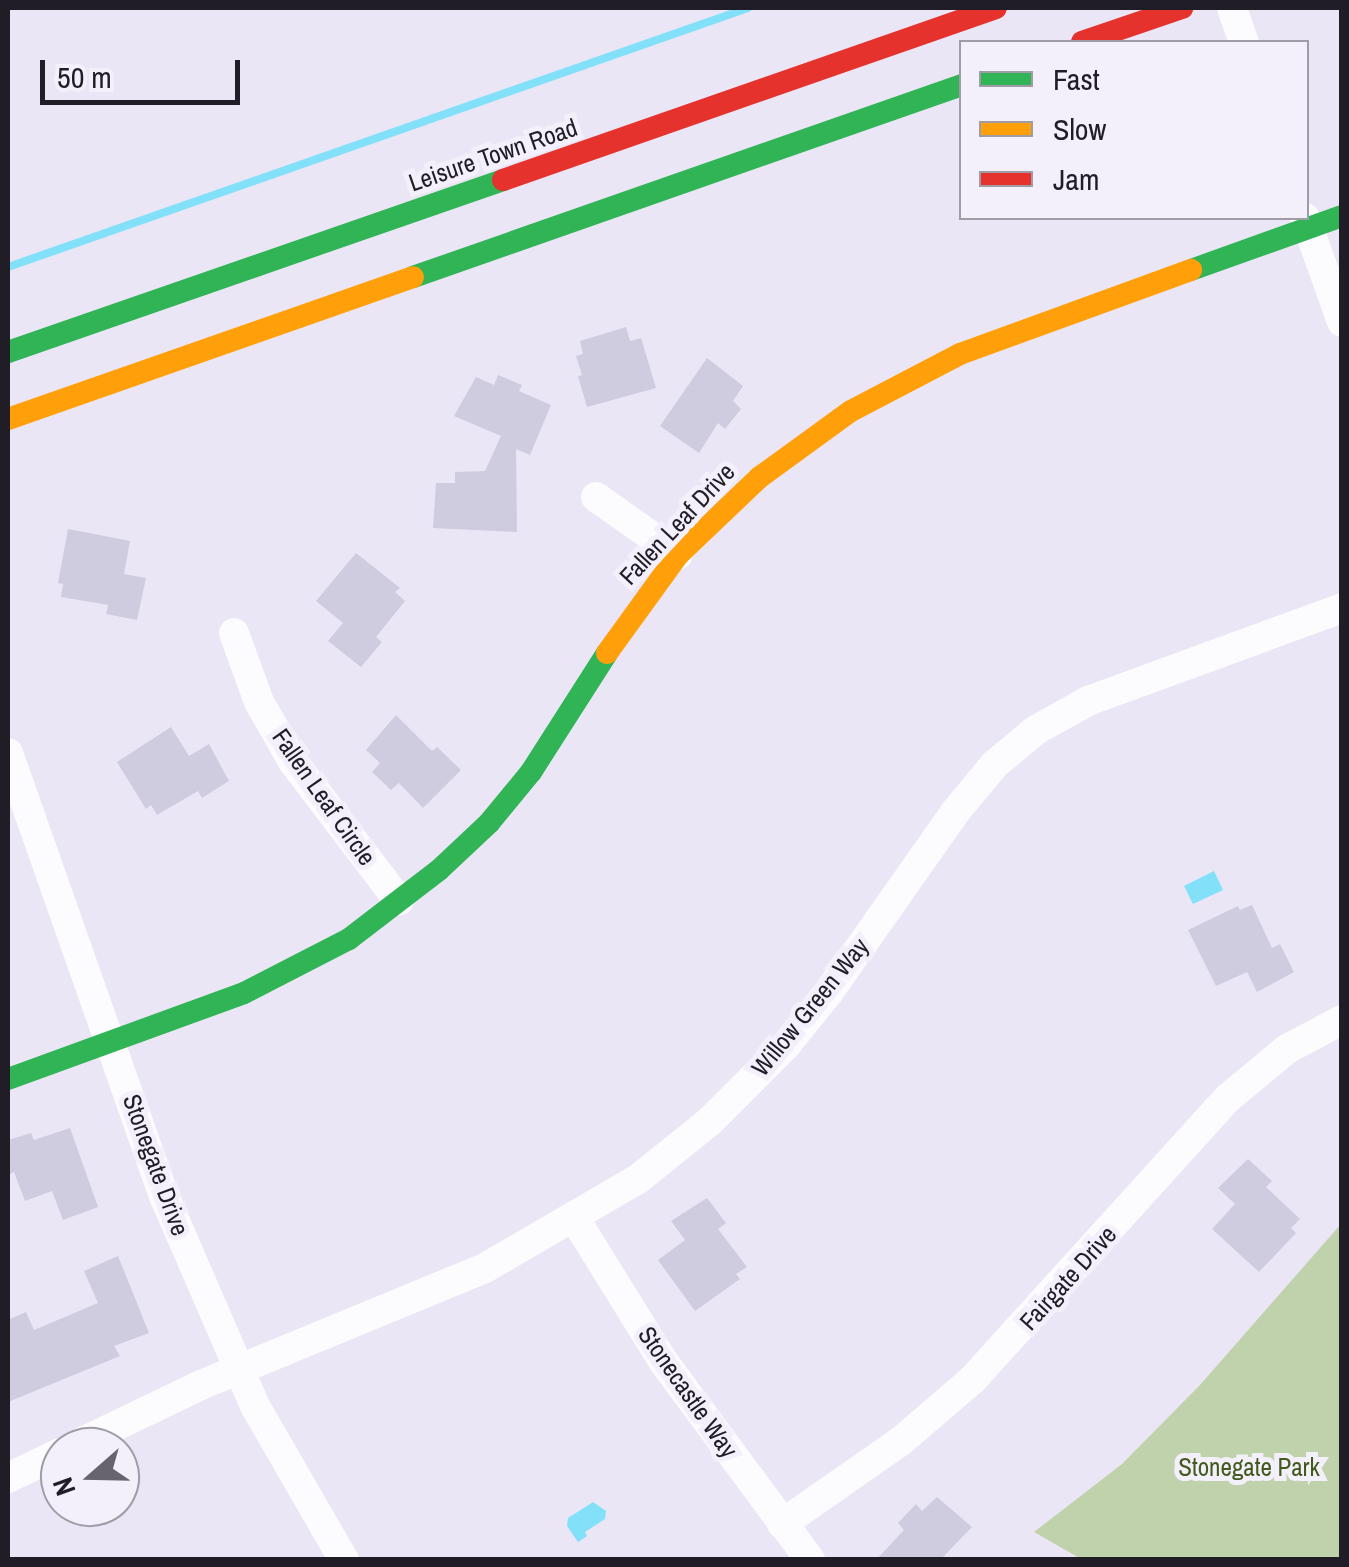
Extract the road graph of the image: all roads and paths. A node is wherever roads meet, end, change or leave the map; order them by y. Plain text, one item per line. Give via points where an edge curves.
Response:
1 (996, 8) edge
2 (1182, 8) edge
3 (1232, 8) edge
4 (1088, 40) edge
5 (1243, 40) edge
6 (959, 86) edge
7 (1342, 216) edge
8 (1307, 223) edge
9 (1342, 322) edge
10 (8, 352) edge
11 (8, 419) edge
12 (596, 497) dead end
13 (678, 556) junction
14 (1342, 608) edge
15 (234, 633) dead end
16 (8, 753) edge
17 (399, 901) junction
18 (1342, 1020) edge
19 (112, 1043) junction
20 (8, 1080) edge
21 (575, 1219) junction
22 (238, 1370) junction
23 (115, 1427) edge
24 (40, 1462) edge
25 (8, 1478) edge
26 (782, 1524) junction
27 (344, 1560) edge
28 (810, 1560) edge

1 - 10 main road, Leisure Town Road
2 - 4 main road
3 - 5 street
6 - 11 main road
7 - 8 main road, Fallen Leaf Drive
8 - 9 street
8 - 13 main road, Fallen Leaf Drive via 907,378 791,452
12 - 13 street
13 - 17 main road, Fallen Leaf Drive via 637,606 532,772 489,824
14 - 21 street, Willow Green Way via 1105,694 1036,730 995,764 956,812 786,1044 709,1122
15 - 17 street, Fallen Leaf Circle via 260,702 294,762
16 - 19 street, Stonegate Drive
17 - 19 main road, Fallen Leaf Drive via 301,966
18 - 26 street, Fairgate Drive via 1287,1050 1228,1098 974,1380
19 - 20 main road, Fallen Leaf Drive
19 - 22 street, Stonegate Drive via 165,1198
21 - 22 street, Willow Green Way via 485,1268
21 - 26 street, Stonecastle Way via 663,1360
22 - 23 street, Willow Green Way
22 - 27 street, Stonegate Drive
24 - 25 street
26 - 28 street, Stonecastle Way

